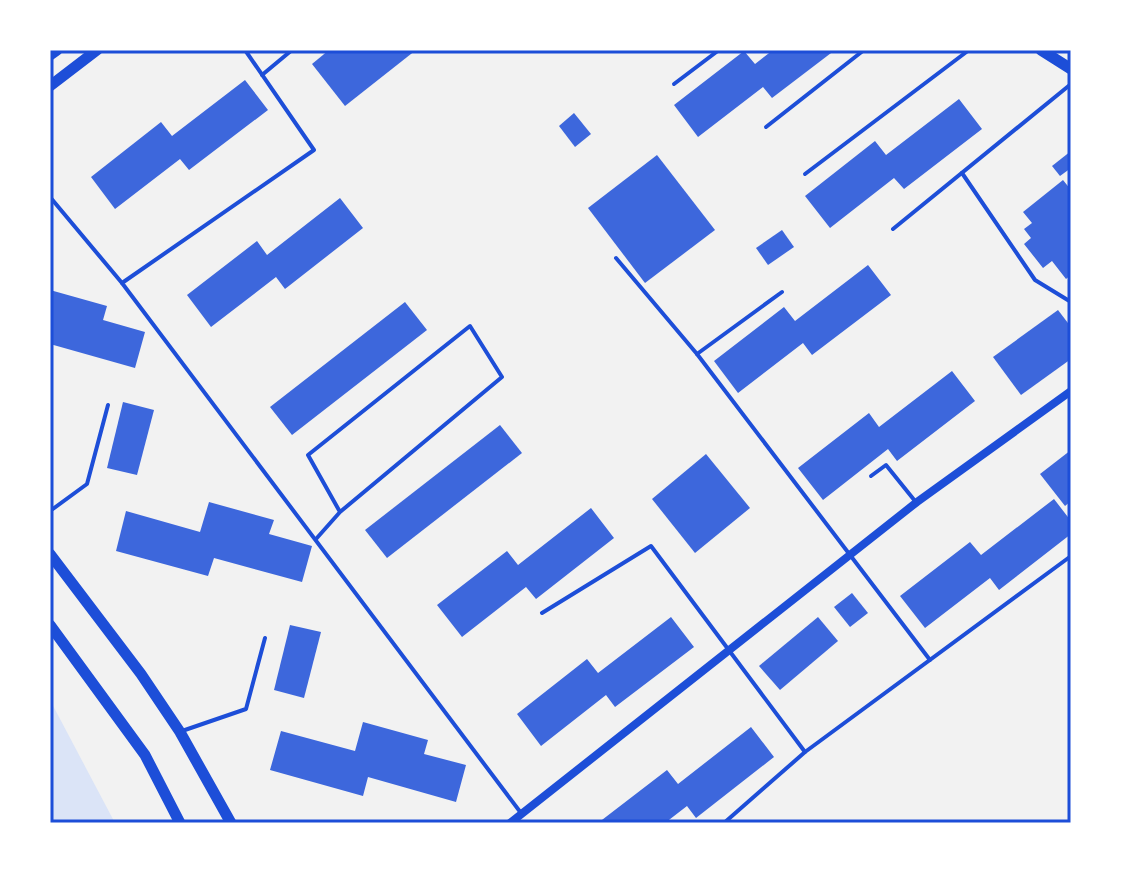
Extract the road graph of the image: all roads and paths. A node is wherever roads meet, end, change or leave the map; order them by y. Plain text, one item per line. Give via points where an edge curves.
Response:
1 (57, 50) edge
2 (97, 50) edge
3 (245, 50) edge
4 (292, 50) edge
5 (719, 50) edge
6 (864, 50) edge
7 (969, 50) edge
8 (1041, 50) edge
9 (50, 55) edge
10 (1071, 69) edge
11 (262, 75) junction
12 (674, 84) dead end
13 (1071, 84) edge
14 (50, 86) edge
15 (766, 127) dead end
16 (962, 173) junction
17 (805, 174) dead end
18 (50, 197) edge
19 (893, 229) dead end
20 (616, 258) dead end
21 (122, 283) junction
22 (782, 292) dead end
23 (1071, 302) edge
24 (697, 354) junction
25 (1071, 391) edge
26 (108, 405) dead end
27 (871, 476) dead end
28 (917, 502) junction
29 (50, 511) edge
30 (340, 512) junction
31 (316, 539) junction
32 (50, 554) edge
33 (851, 555) junction
34 (1071, 556) edge
35 (542, 613) dead end
36 (50, 625) edge
37 (265, 638) dead end
38 (730, 652) junction
39 (930, 660) junction
40 (180, 732) junction
41 (805, 752) junction
42 (522, 813) junction
43 (180, 823) edge
44 (231, 823) edge
45 (510, 823) edge
46 (724, 823) edge

1 - 9 street
2 - 14 street
3 - 11 lane
4 - 11 lane
5 - 12 lane
6 - 15 lane
7 - 17 lane
8 - 10 street
11 - 21 lane via 314,150
13 - 16 lane
16 - 19 lane
16 - 23 lane via 1035,280
18 - 21 lane
20 - 24 lane
21 - 31 lane
22 - 24 lane
24 - 33 lane
25 - 28 street
26 - 29 lane via 87,484
27 - 28 lane via 886,465
28 - 33 street
30 - 30 lane via 308,455 470,326 502,377
30 - 31 lane
31 - 42 lane
32 - 40 street
33 - 38 street
33 - 39 lane
34 - 39 lane
35 - 38 lane via 651,546
36 - 43 street via 145,755
37 - 40 lane via 246,709
38 - 41 lane
38 - 42 street
39 - 41 lane
40 - 44 street
41 - 46 lane
42 - 45 street

